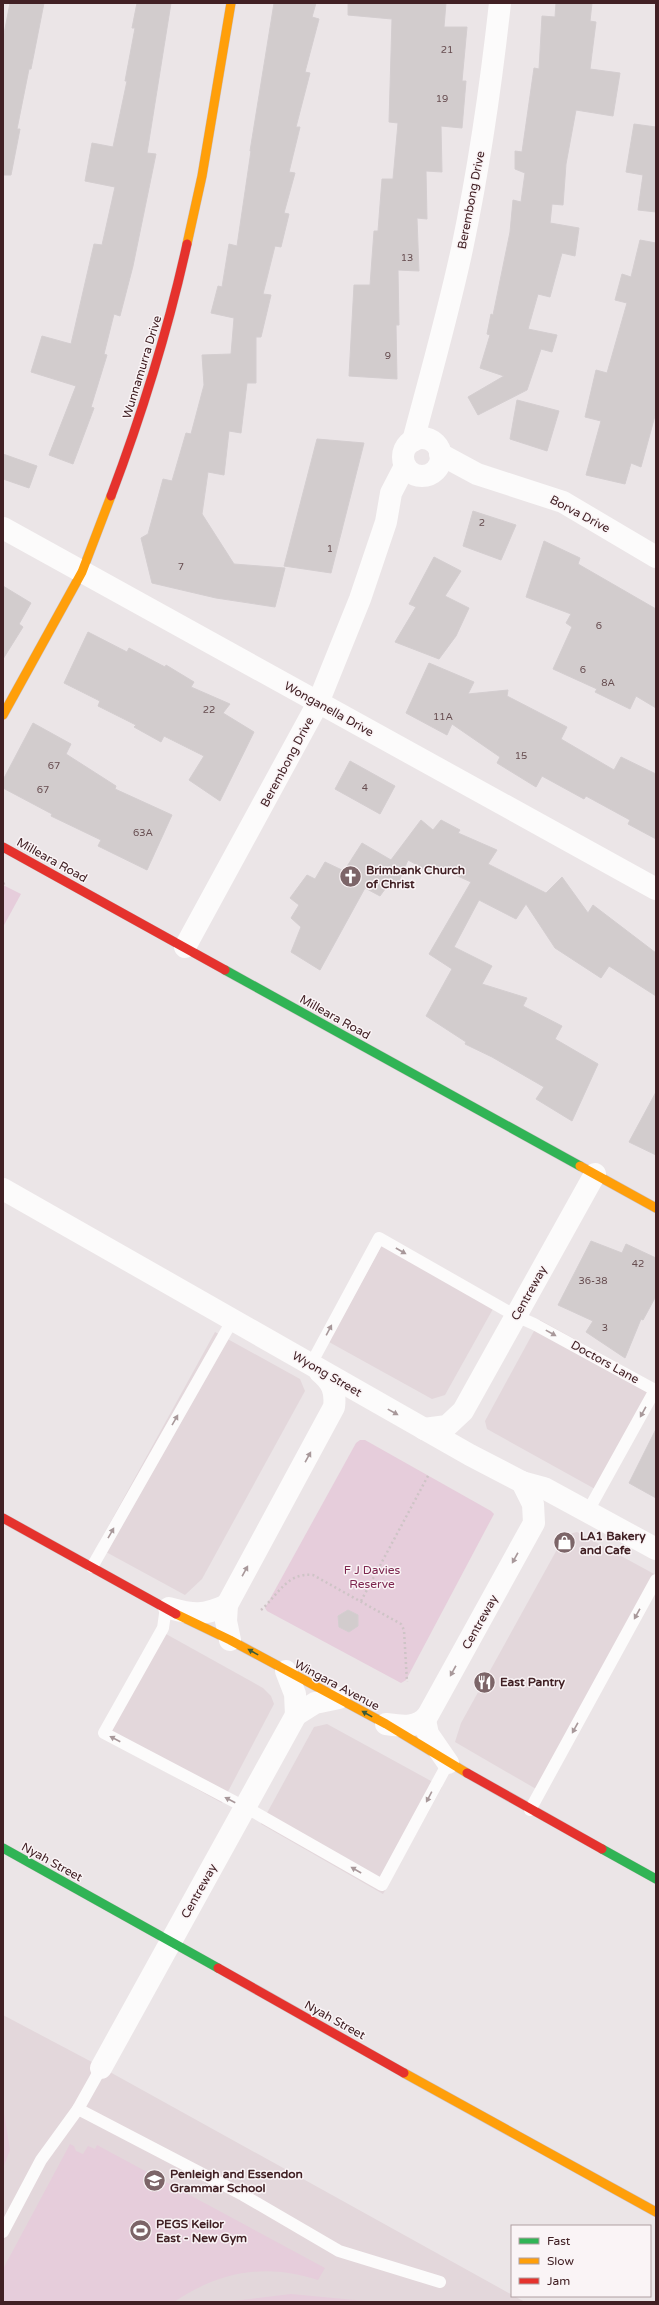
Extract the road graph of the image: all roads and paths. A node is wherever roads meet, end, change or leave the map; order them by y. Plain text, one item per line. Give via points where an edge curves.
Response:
1 (231, 3) edge
2 (500, 3) edge
3 (423, 458) junction
4 (3, 528) edge
5 (654, 552) edge
6 (82, 572) junction
7 (318, 703) junction
8 (3, 715) edge
9 (3, 847) edge
10 (656, 889) edge
11 (185, 947) junction
12 (595, 1174) junction
13 (3, 1189) edge
14 (656, 1208) edge
15 (516, 1316) junction
16 (232, 1321) junction
17 (311, 1364) junction
18 (371, 1399) junction
19 (463, 1411) junction
20 (329, 1418) junction
21 (424, 1429) junction
22 (470, 1455) junction
23 (429, 1474) dead end
24 (522, 1482) junction
25 (588, 1511) junction
26 (3, 1518) edge
27 (534, 1523) junction
28 (656, 1550) edge
29 (92, 1567) junction
30 (656, 1580) edge
31 (361, 1601) junction
32 (227, 1605) junction
33 (166, 1607) junction
34 (261, 1610) dead end
35 (230, 1640) junction
36 (286, 1671) junction
37 (407, 1682) dead end
38 (339, 1698) junction
39 (296, 1714) junction
40 (425, 1720) junction
41 (386, 1724) junction
42 (448, 1763) junction
43 (245, 1807) junction
44 (530, 1810) junction
45 (3, 1848) edge
46 (656, 1879) edge
47 (170, 1942) junction
48 (101, 2068) joint
49 (78, 2109) junction
50 (656, 2212) edge
51 (3, 2232) edge
52 (440, 2282) dead end

1 - 6 street, Wunnamurra Drive via 202,176 172,311 131,443
2 - 3 street, Berembong Drive via 489,93 473,188 449,305 427,394
3 - 5 street, Borva Drive via 563,502
3 - 7 street, Berembong Drive via 386,522 360,599
4 - 6 street, Wonganella Drive
6 - 7 street, Wonganella Drive
6 - 8 street, Wunnamurra Drive
7 - 10 street, Wonganella Drive
7 - 11 street, Berembong Drive
9 - 11 street, Milleara Road
11 - 12 street, Milleara Road
12 - 14 street, Milleara Road
12 - 15 street, Centreway
13 - 16 street, Wyong Street
17 -> 15 lane via 379,1238
15 - 19 street, Centreway
15 -> 25 lane, Doctors Lane via 655,1390
16 - 17 street, Wyong Street
29 -> 16 lane
17 - 18 street, Wyong Street
17 - 20 street via 329,1380 334,1389 335,1398
18 - 20 street via 346,1402
18 -> 21 street, Wyong Street
19 - 21 street, Centreway via 447,1426
19 - 22 street, Centreway via 462,1434
32 -> 20 street
21 - 22 street, Wyong Street
22 - 24 street, Wyong Street
23 - 31 path
24 - 25 street, Wyong Street via 544,1488
24 - 27 street via 534,1504
25 - 27 street, Centreway via 550,1512
25 - 28 street, Wyong Street
26 - 29 street, Wingara Avenue
27 -> 40 street, Centreway
29 - 33 street, Wingara Avenue
30 -> 44 lane
31 - 34 path via 313,1575 304,1574 287,1582
31 - 37 path via 401,1624 404,1630
32 - 33 street via 210,1613 192,1614
32 - 35 street via 226,1620
33 - 35 street, Wingara Avenue via 184,1619
43 -> 33 lane via 104,1734 163,1628
36 -> 35 street, Wingara Avenue
36 - 38 street, Wingara Avenue
36 - 39 street via 294,1694
38 - 39 street, Centreway via 314,1703
41 -> 38 street, Wingara Avenue
39 - 43 street, Centreway
40 - 41 street via 413,1726
40 - 42 street via 428,1734
41 - 42 street, Wingara Avenue
42 -> 43 lane via 382,1885
42 - 44 street, Wingara Avenue
43 - 47 street, Centreway
44 - 46 street, Wingara Avenue
45 - 47 street, Nyah Street
47 - 48 street, Centreway
47 - 50 street, Nyah Street
48 - 49 lane
49 - 51 lane via 41,2160
49 - 52 lane via 243,2195 339,2251

